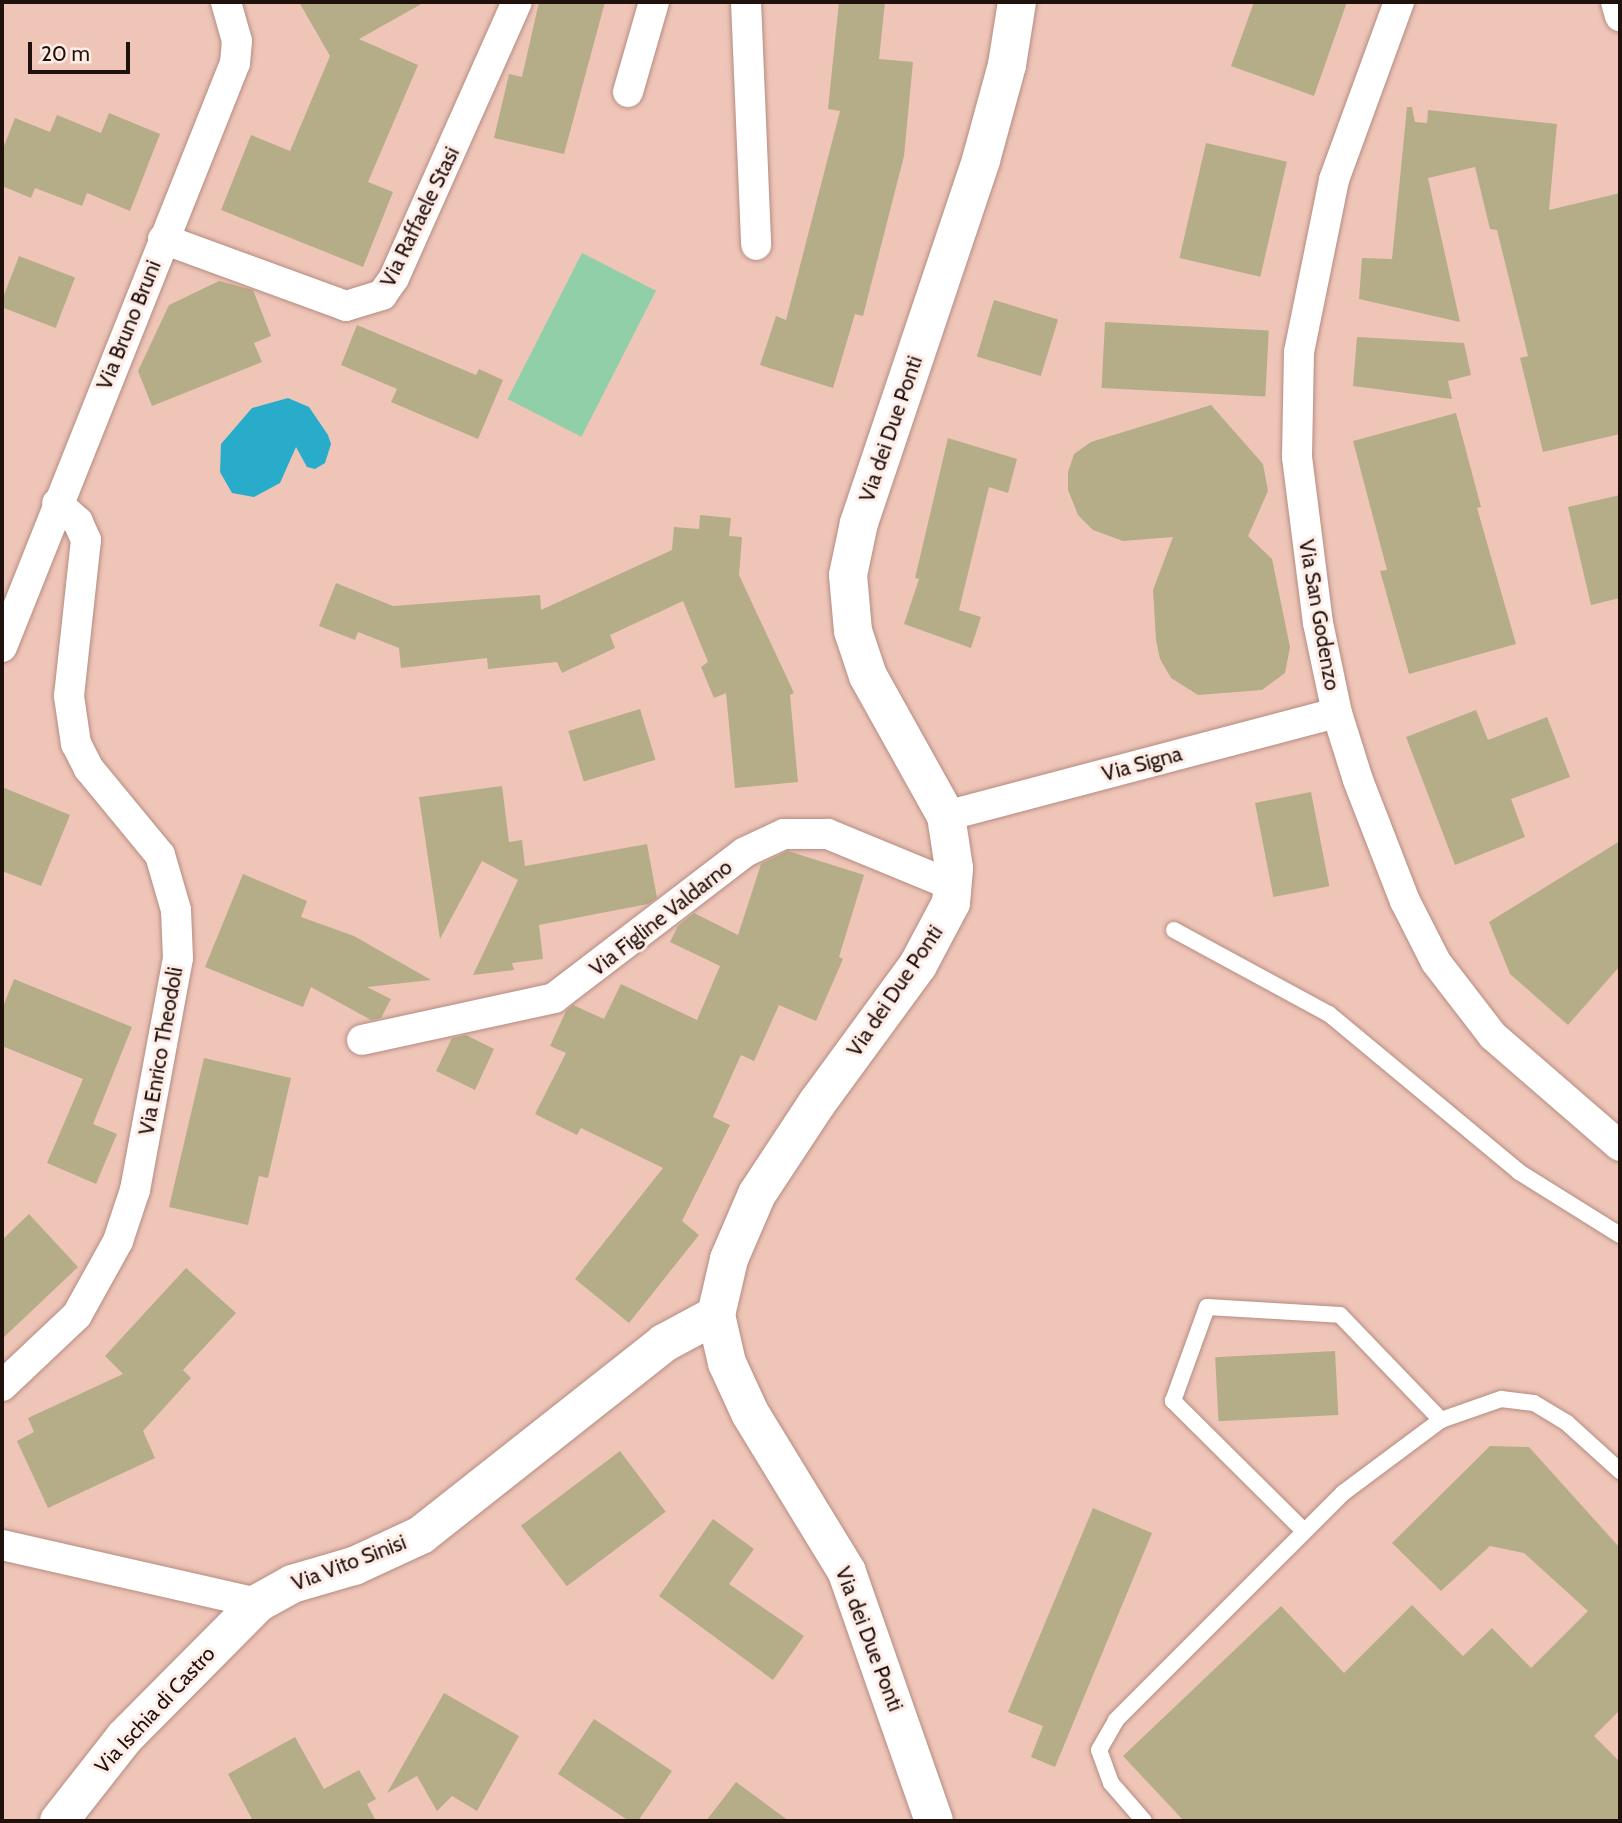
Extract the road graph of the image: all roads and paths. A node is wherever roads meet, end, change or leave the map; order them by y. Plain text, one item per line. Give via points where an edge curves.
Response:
1 (226, 2) edge
2 (517, 2) edge
3 (654, 2) edge
4 (746, 2) edge
5 (1017, 2) edge
6 (1399, 2) edge
7 (1616, 2) edge
8 (1620, 16) edge
9 (628, 92) dead end
10 (163, 239) junction
11 (756, 245) dead end
12 (57, 503) junction
13 (2, 647) edge
14 (1337, 713) junction
15 (946, 816) junction
16 (954, 886) junction
17 (1174, 930) dead end
18 (362, 1040) dead end
19 (1620, 1146) edge
20 (1620, 1236) edge
21 (716, 1315) junction
22 (2, 1386) edge
23 (1441, 1420) junction
24 (1620, 1471) edge
25 (1304, 1531) junction
26 (2, 1545) edge
27 (258, 1603) junction
28 (59, 1821) edge
29 (934, 1821) edge
30 (1144, 1821) edge

1 - 10 street, Via Bruno Bruni via 237,41 235,63
2 - 10 street, Via Raffaele Stasi via 394,278 382,295 346,306
3 - 9 street
4 - 11 street
5 - 15 street, Via dei Due Ponti via 1007,65 981,160 859,523 848,575 849,609 864,664
6 - 14 street, Via San Godenzo via 1334,180 1297,369 1297,457 1308,562
7 - 8 street
10 - 12 street, Via Bruno Bruni
12 - 13 street, Via Bruno Bruni
12 - 22 street, Via Enrico Theodoli via 78,522 86,540 69,696 76,744 89,769 160,855 176,910 178,958 135,1190 118,1241 77,1315
14 - 15 street, Via Signa
14 - 19 street, Via San Godenzo via 1400,890 1446,978 1511,1053
15 - 16 street, Via dei Due Ponti
16 - 18 street, Via Figline Valdarno via 828,834 784,834 746,852 554,998
16 - 21 street, Via dei Due Ponti via 943,922 918,965 757,1194 729,1259
17 - 20 lane via 1329,1014 1519,1172
21 - 27 street, Via Vito Sinisi via 664,1343 421,1535 354,1566 292,1584
21 - 29 street, Via dei Due Ponti via 727,1363 750,1413 847,1572
23 - 24 lane via 1502,1399 1534,1402 1567,1423
23 - 25 lane via 1343,1493
23 - 25 lane via 1340,1315 1207,1307 1173,1401
25 - 30 lane via 1115,1720 1099,1750 1111,1783
26 - 27 street
27 - 28 street, Via Ischia di Castro via 124,1738

